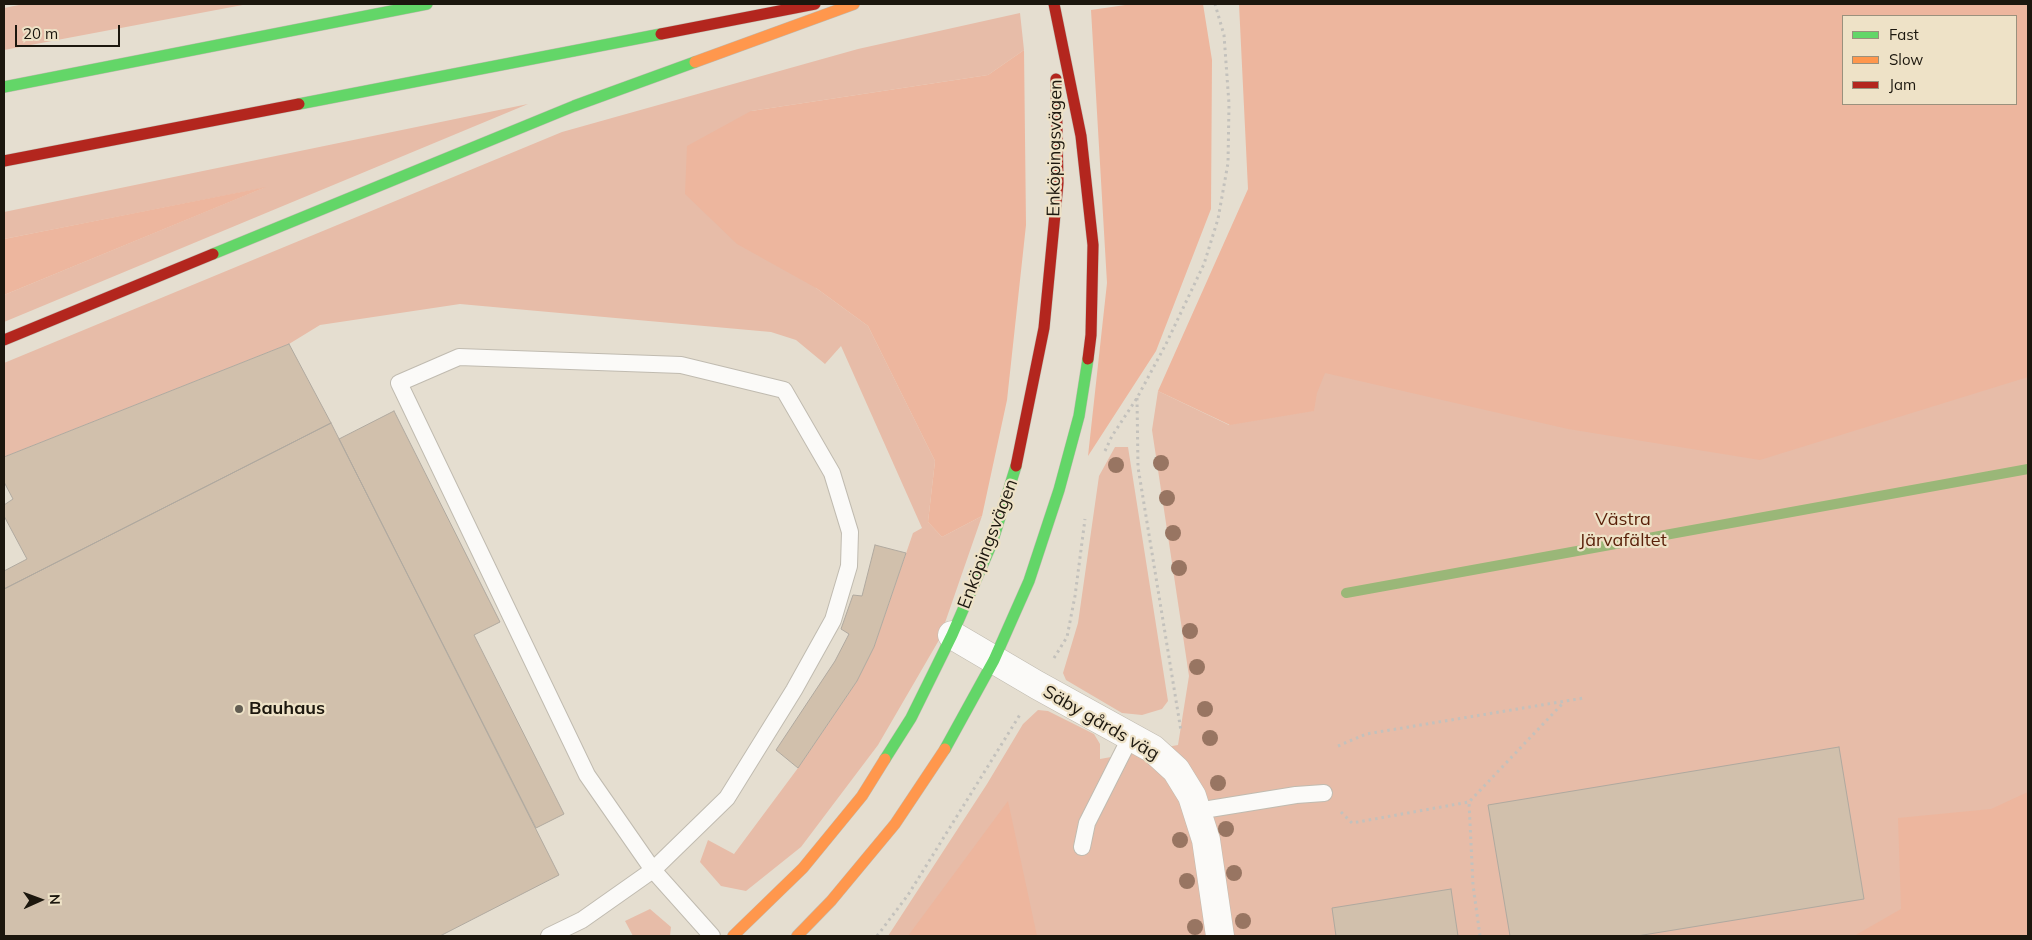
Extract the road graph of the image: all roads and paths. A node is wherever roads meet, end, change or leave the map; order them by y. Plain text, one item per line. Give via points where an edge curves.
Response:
1 (427, 4) edge
2 (814, 4) edge
3 (854, 4) edge
4 (1054, 4) edge
5 (1215, 4) edge
6 (1056, 20) junction
7 (4, 87) edge
8 (4, 161) edge
9 (4, 340) edge
10 (1138, 398) junction
11 (1101, 459) dead end
12 (1085, 518) dead end
13 (952, 635) junction
14 (994, 660) junction
15 (1052, 662) dead end
16 (1584, 698) dead end
17 (1564, 702) junction
18 (1018, 718) dead end
19 (1131, 736) junction
20 (1182, 738) dead end
21 (1338, 746) dead end
22 (1324, 793) joint
23 (1469, 802) junction
24 (1197, 811) junction
25 (1082, 847) dead end
26 (653, 870) junction
27 (549, 936) edge
28 (712, 936) edge
29 (733, 936) edge
30 (796, 936) edge
31 (877, 936) edge
32 (1220, 936) edge
33 (1480, 936) edge

1 - 7 main road
2 - 8 main road
3 - 9 main road via 574,106
4 - 6 main road, Enköpingsvägen
5 - 10 path via 1224,36 1229,104 1228,163 1218,219 1204,264
6 - 13 main road, Enköpingsvägen via 1058,183 1044,328 1014,477 992,543
6 - 14 main road, Enköpingsvägen via 1081,136 1092,245 1091,335 1079,416 1059,490 1029,581
10 - 11 path via 1112,436
10 - 20 path via 1138,467
12 - 15 path via 1067,637
13 - 14 street, Säby gårds väg
13 - 29 main road, Enköpingsvägen via 911,718 862,796 803,868
14 - 19 street, Säby gårds väg
14 - 30 main road, Enköpingsvägen via 950,741 895,824 832,902
16 - 17 path
17 - 21 path via 1366,734
17 - 23 path
18 - 31 path via 908,895
19 - 24 street, Säby gårds väg via 1153,748 1176,770
19 - 25 lane via 1087,823
22 - 23 path via 1352,822
22 - 24 lane
23 - 33 path via 1473,885
24 - 32 street, Säby gårds väg via 1206,840
26 - 26 lane via 587,775 399,383 459,357 681,365 784,390 832,473 850,532 849,566 833,620 794,690 726,798
26 - 27 lane via 582,920
26 - 28 lane

